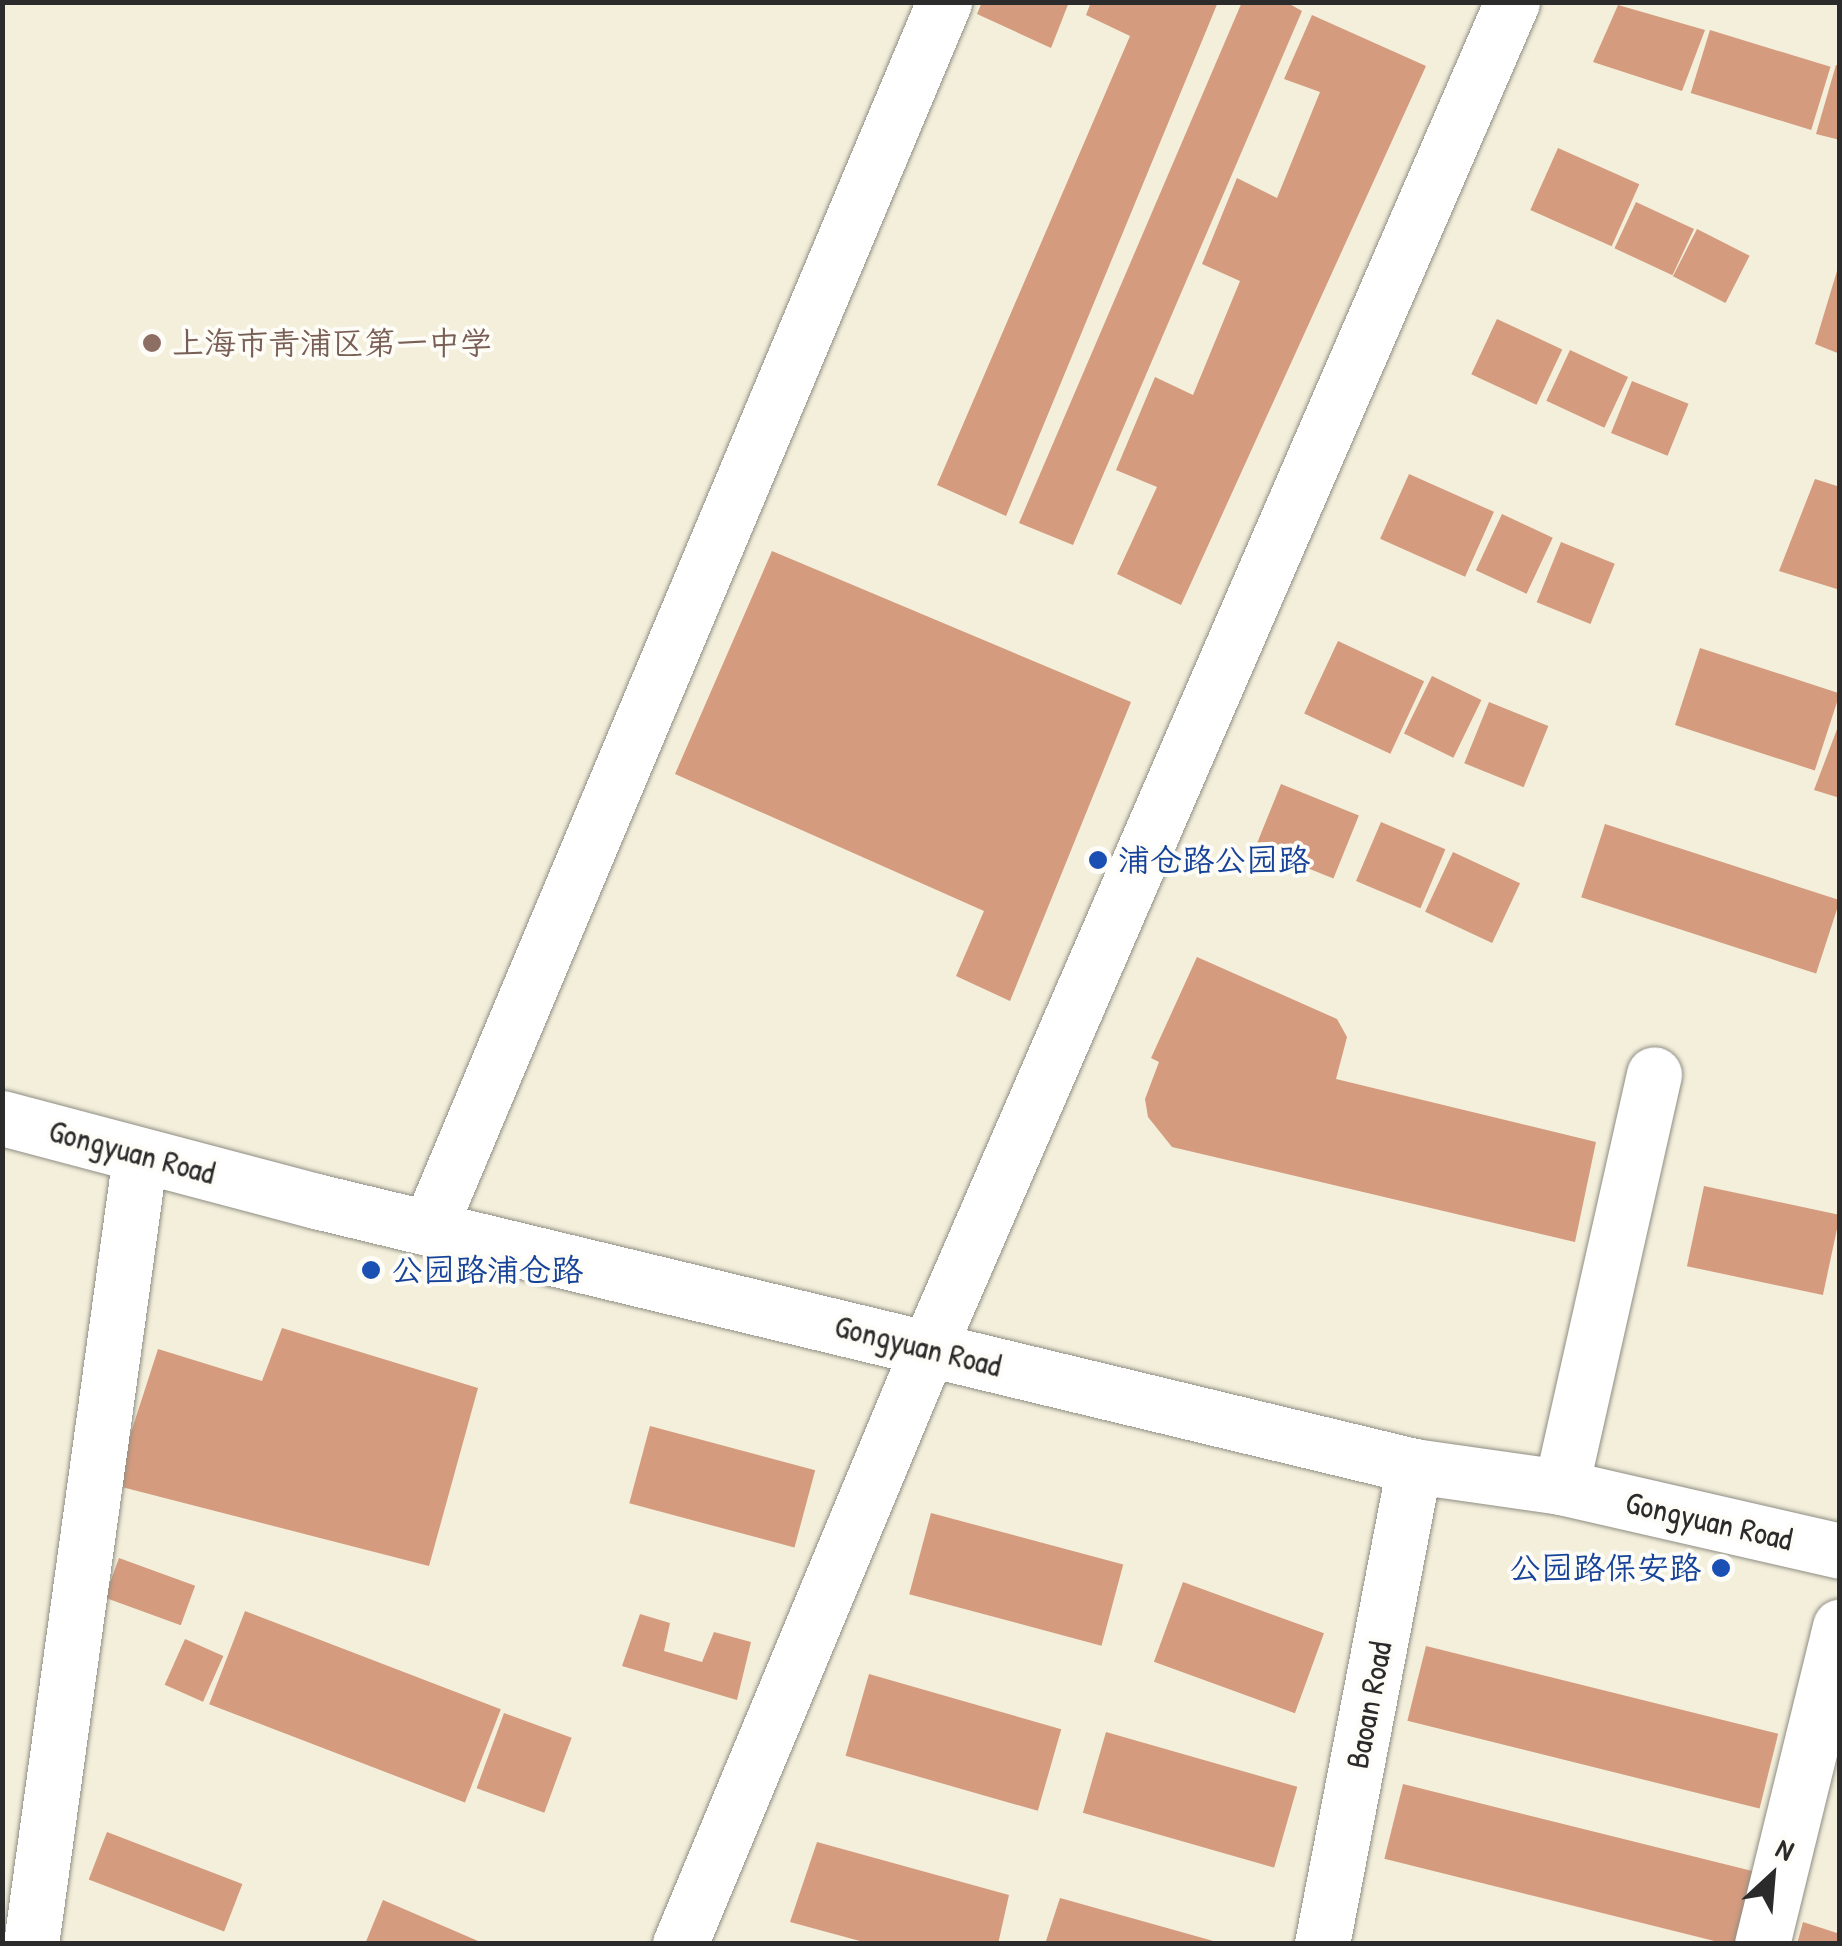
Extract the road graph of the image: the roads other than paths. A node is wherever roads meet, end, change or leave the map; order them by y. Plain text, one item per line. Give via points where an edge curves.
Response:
1 (944, 2) edge
2 (1512, 2) edge
3 (1654, 1074) dead end
4 (2, 1118) edge
5 (140, 1154) junction
6 (429, 1228) junction
7 (928, 1348) junction
8 (1414, 1466) junction
9 (1561, 1487) junction
10 (1840, 1550) edge
11 (1840, 1626) edge
12 (31, 1944) edge
13 (680, 1944) edge
14 (1322, 1944) edge
15 (1762, 1944) edge

1 - 6 street
2 - 7 street
3 - 9 street
4 - 5 street, Gongyuan Road
5 - 6 street, Gongyuan Road
5 - 12 street
6 - 7 street, Gongyuan Road
7 - 8 street, Gongyuan Road
7 - 13 street
8 - 9 street, Gongyuan Road
8 - 14 street, Baoan Road
9 - 10 street, Gongyuan Road
11 - 15 street

